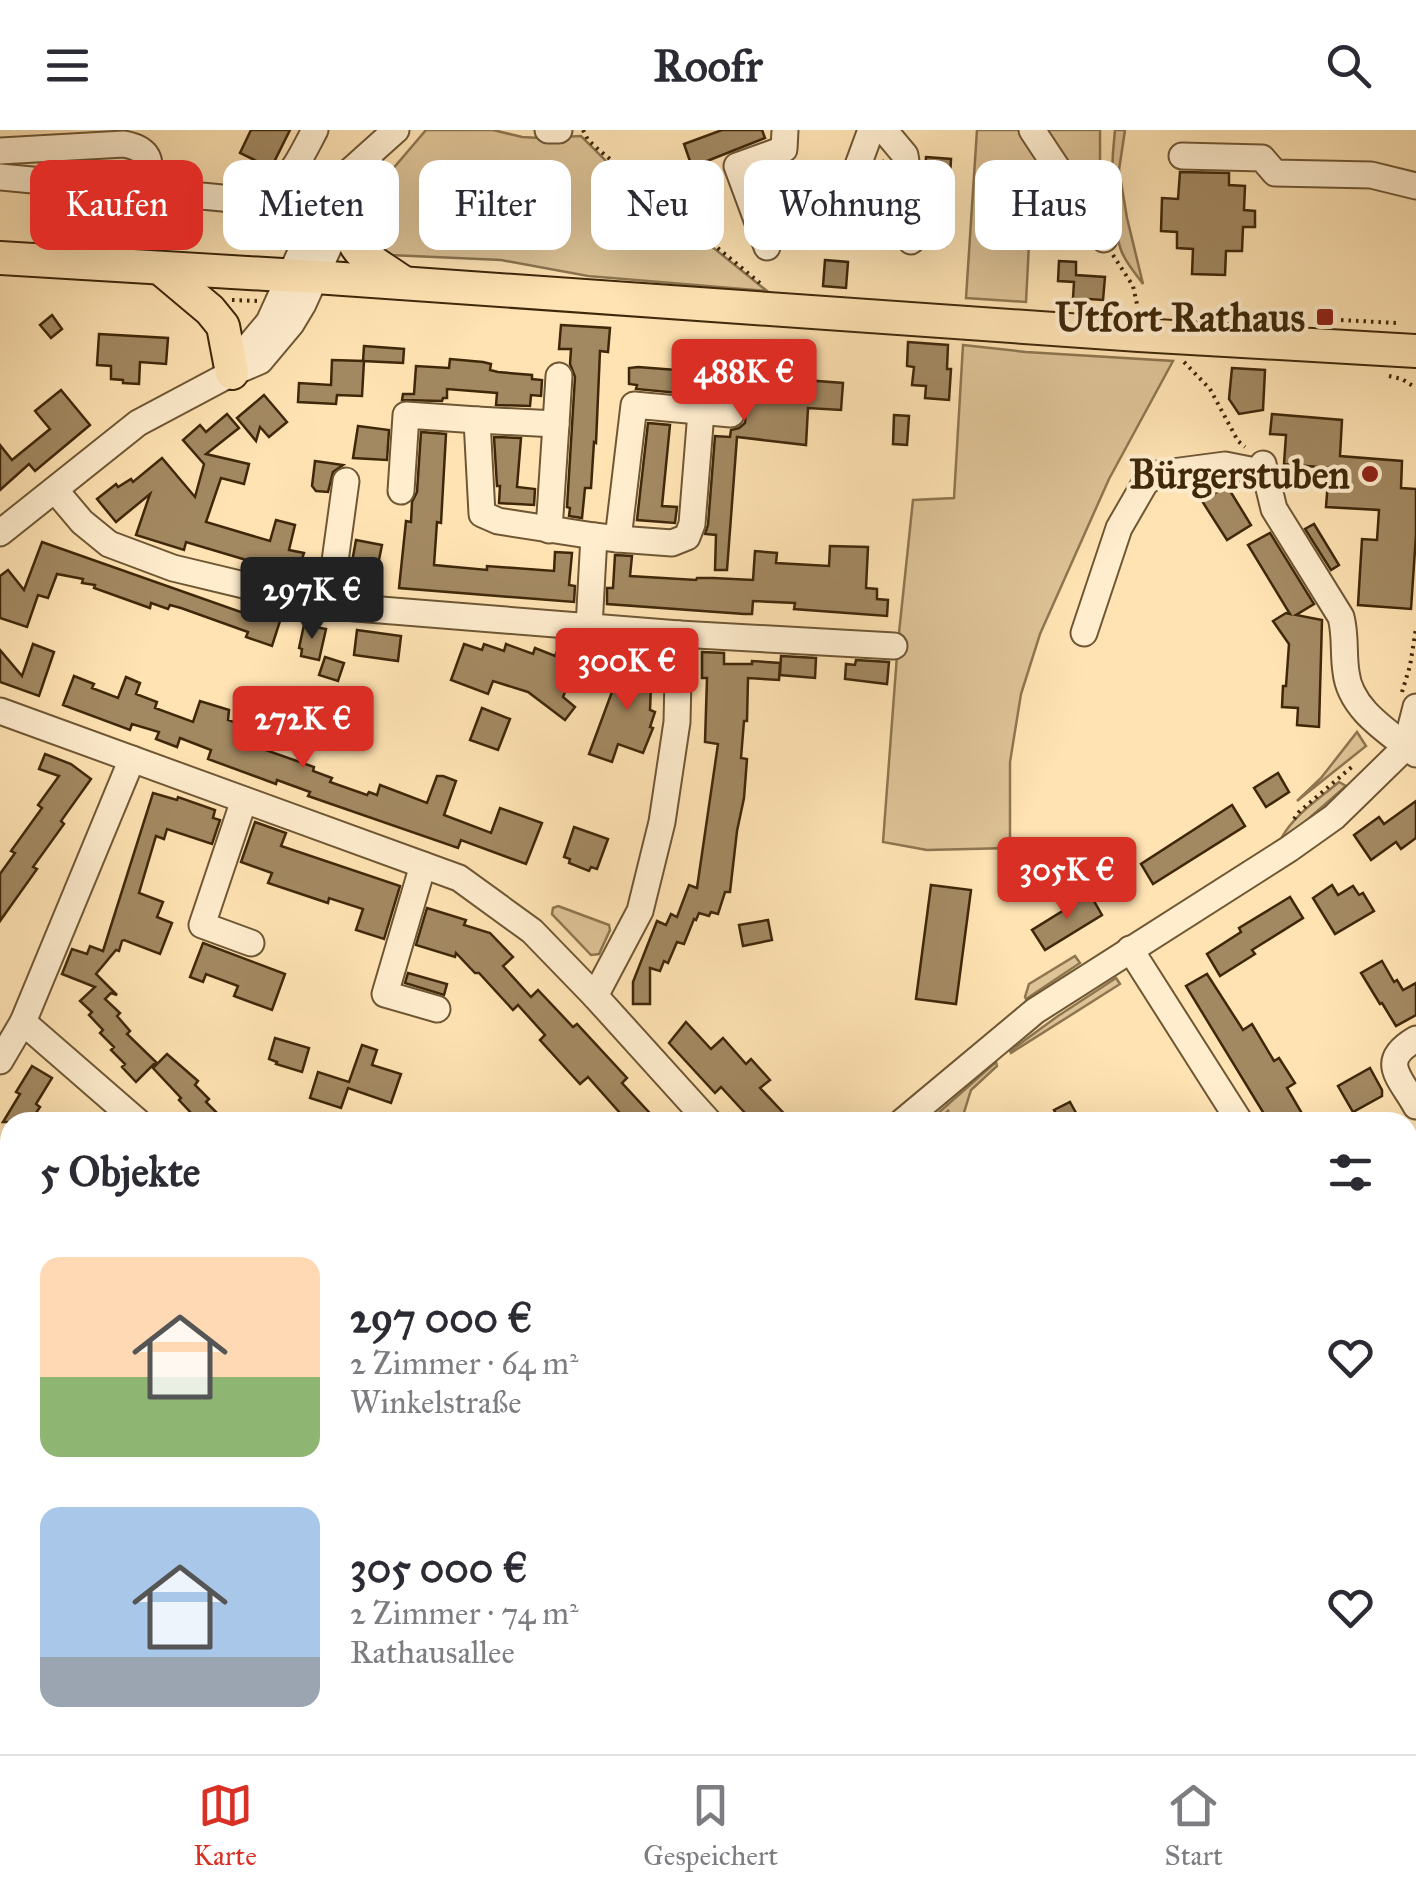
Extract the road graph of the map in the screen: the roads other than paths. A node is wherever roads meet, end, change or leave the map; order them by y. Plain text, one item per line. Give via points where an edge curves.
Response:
1 (315, 130) edge
2 (396, 130) edge
3 (548, 130) edge
4 (558, 130) edge
5 (786, 130) edge
6 (872, 130) edge
7 (884, 130) edge
8 (1032, 130) edge
9 (0, 151) edge
10 (370, 156) junction
11 (1182, 156) dead end
12 (147, 160) edge
13 (368, 160) edge
14 (753, 160) edge
15 (861, 160) edge
16 (906, 160) edge
17 (1052, 160) edge
18 (0, 178) edge
19 (30, 181) edge
20 (1416, 186) edge
21 (203, 196) edge
22 (324, 250) edge
23 (358, 250) edge
24 (0, 258) edge
25 (160, 268) junction
26 (302, 276) junction
27 (404, 283) junction
28 (1410, 337) edge
29 (232, 373) junction
30 (560, 376) dead end
31 (701, 412) junction
32 (731, 414) dead end
33 (477, 420) junction
34 (556, 424) junction
35 (346, 481) dead end
36 (55, 490) junction
37 (400, 491) dead end
38 (549, 530) junction
39 (0, 533) edge
40 (606, 538) junction
41 (329, 605) junction
42 (589, 627) junction
43 (1084, 633) dead end
44 (679, 634) junction
45 (894, 646) dead end
46 (1408, 701) edge
47 (0, 711) edge
48 (1406, 742) edge
49 (132, 759) junction
50 (244, 800) junction
51 (424, 865) junction
52 (251, 943) dead end
53 (1130, 949) junction
54 (595, 996) junction
55 (436, 1009) dead end
56 (23, 1022) junction
57 (1416, 1039) edge
58 (0, 1061) edge
59 (1416, 1106) edge
60 (126, 1112) edge
61 (699, 1112) edge
62 (914, 1112) edge
63 (1231, 1112) edge

1 - 21 street via 292,173 269,190 233,199
2 - 10 street
3 - 4 street
5 - 14 street via 784,148
6 - 15 street
7 - 16 street
8 - 17 street
9 - 12 street via 124,144 144,150
10 - 13 street
10 - 26 street via 338,182
11 - 20 street via 1262,158 1275,173 1371,175
18 - 19 street
22 - 26 street
23 - 27 main road
24 - 25 main road
25 - 26 main road
25 - 29 main road via 224,326
26 - 27 main road
26 - 29 street via 303,304 291,324 260,361
27 - 28 main road via 1138,336
29 - 36 street via 138,423
30 - 34 street
31 - 32 street
31 - 40 street via 634,405
31 - 40 street via 687,537
33 - 34 street
33 - 37 street via 406,415
33 - 38 street via 482,514
34 - 38 street
35 - 41 street
36 - 39 street
36 - 41 street via 109,544 173,568
38 - 40 street
40 - 42 street
41 - 42 street
42 - 44 street
43 - 48 street via 1120,528 1145,483 1158,474 1225,465 1264,468 1274,509 1341,617 1349,686 1358,703
44 - 45 street
44 - 54 street via 677,722 662,822 640,912
46 - 48 street
47 - 49 street
48 - 53 street via 1334,817
49 - 50 street
49 - 56 street
50 - 51 street
50 - 52 street via 202,924
51 - 54 street via 459,878 532,930
51 - 55 street via 385,994
53 - 62 street via 1035,1011
53 - 63 street
54 - 61 street
56 - 58 street
56 - 60 street
57 - 59 street via 1400,1048 1395,1069

